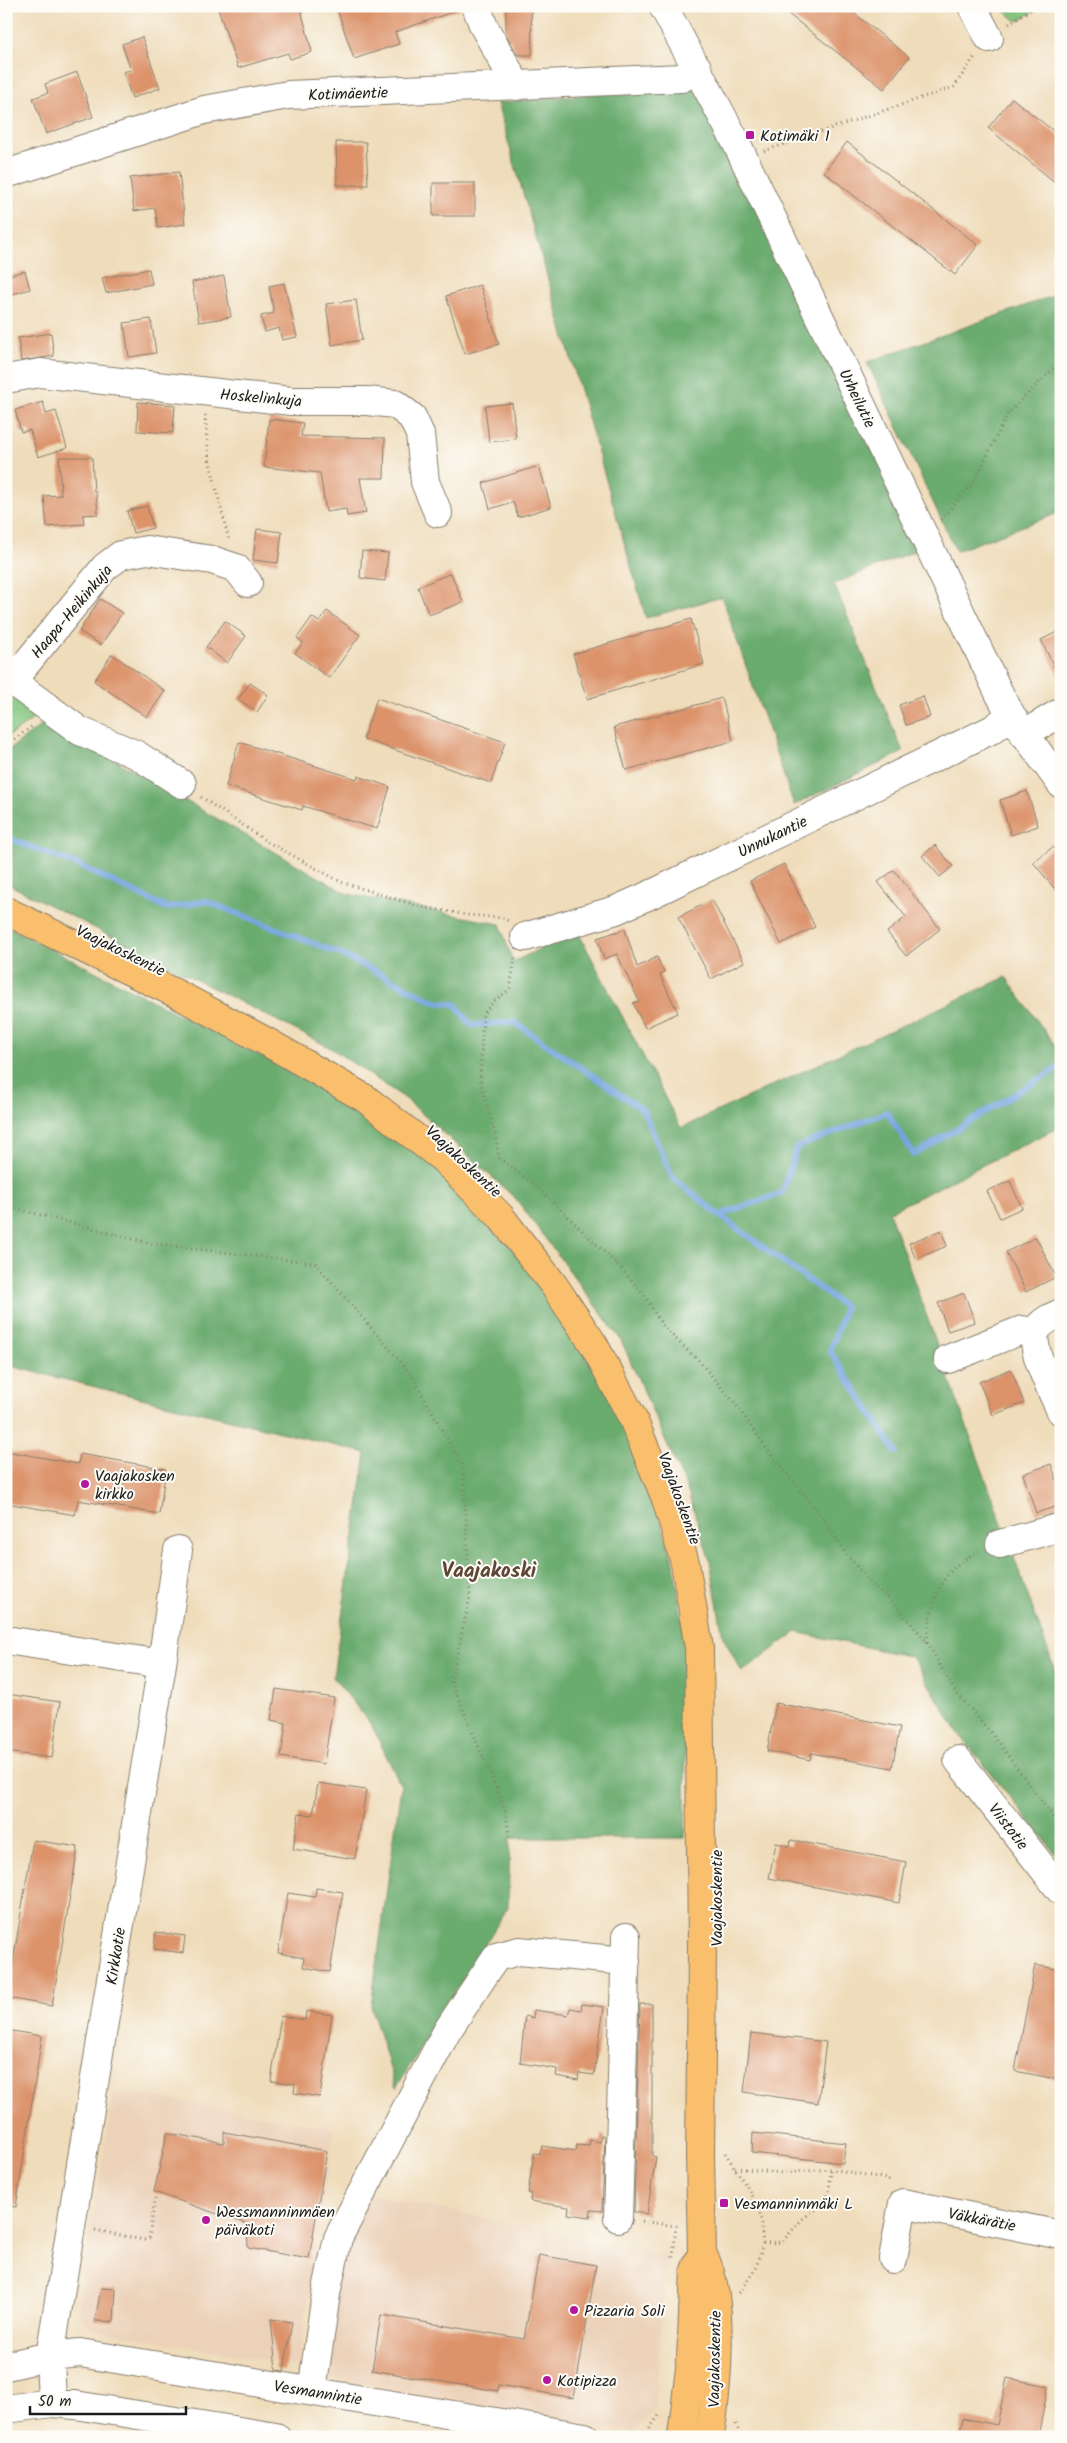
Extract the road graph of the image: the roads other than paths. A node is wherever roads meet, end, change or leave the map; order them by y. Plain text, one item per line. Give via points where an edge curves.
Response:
1 (476, 6) edge
2 (664, 6) edge
3 (972, 6) edge
4 (989, 38) road end
5 (697, 68) junction
6 (517, 86) junction
7 (6, 174) edge
8 (6, 379) edge
9 (438, 513) dead end
10 (242, 576) road end
11 (9, 679) edge
12 (1061, 712) edge
13 (1017, 724) junction
14 (182, 784) road end
15 (1061, 784) edge
16 (6, 911) edge
17 (525, 937) road end
18 (1061, 1313) edge
19 (1034, 1332) junction
20 (948, 1359) dead end
21 (1061, 1411) edge
22 (1061, 1527) edge
23 (1000, 1544) road end
24 (178, 1550) dead end
25 (6, 1640) edge
26 (162, 1664) junction
27 (958, 1760) dead end
28 (1061, 1891) edge
29 (618, 2218) road end
30 (1061, 2235) edge
31 (702, 2253) junction
32 (893, 2260) dead end
33 (50, 2356) junction
34 (6, 2366) edge
35 (312, 2391) junction
36 (52, 2403) junction
37 (6, 2409) edge
38 (497, 2429) edge
39 (276, 2437) edge
40 (585, 2437) edge
41 (682, 2437) edge
42 (710, 2437) edge

1 - 6 street
2 - 5 street, Urheilutie
3 - 4 street
5 - 6 street, Kotimäentie via 682,78
5 - 13 street, Urheilutie
6 - 7 street, Kotimäentie via 288,95 204,110
8 - 9 street, Hoskelinkuja via 40,373 291,401 395,404 412,418 420,434 425,482
10 - 11 street, Haapa-Heikinkuja via 204,559 147,550 121,556 105,567
11 - 14 street via 80,731 138,755
12 - 13 street, Unnukantie
13 - 15 street, Urheilutie
13 - 17 street, Unnukantie via 993,729 654,894 616,910
16 - 31 main road, Vaajakoskentie via 179,994 269,1043 366,1099 443,1159 500,1216 554,1284 594,1346 633,1419 666,1499 685,1563 699,1648
18 - 19 street via 1041,1323
19 - 20 street via 1022,1330
19 - 21 street via 1035,1348
22 - 23 street
24 - 26 street, Kirkkotie
25 - 26 street
26 - 33 street, Kirkkotie
27 - 28 street, Viistotie
29 - 35 street via 626,1949 519,1951 496,1957 447,2031 338,2238
30 - 32 street, Väkkärätie via 903,2203
31 - 41 main road, Vaajakoskentie via 695,2270 691,2359
31 - 42 main road, Vaajakoskentie via 711,2270 718,2334
33 - 34 street, Vesmannintie
33 - 35 street, Vesmannintie via 80,2353
33 - 36 street, Kirkkotie
35 - 38 street, Vesmannintie
36 - 37 street
36 - 39 street
38 - 40 street, Vesmannintie

